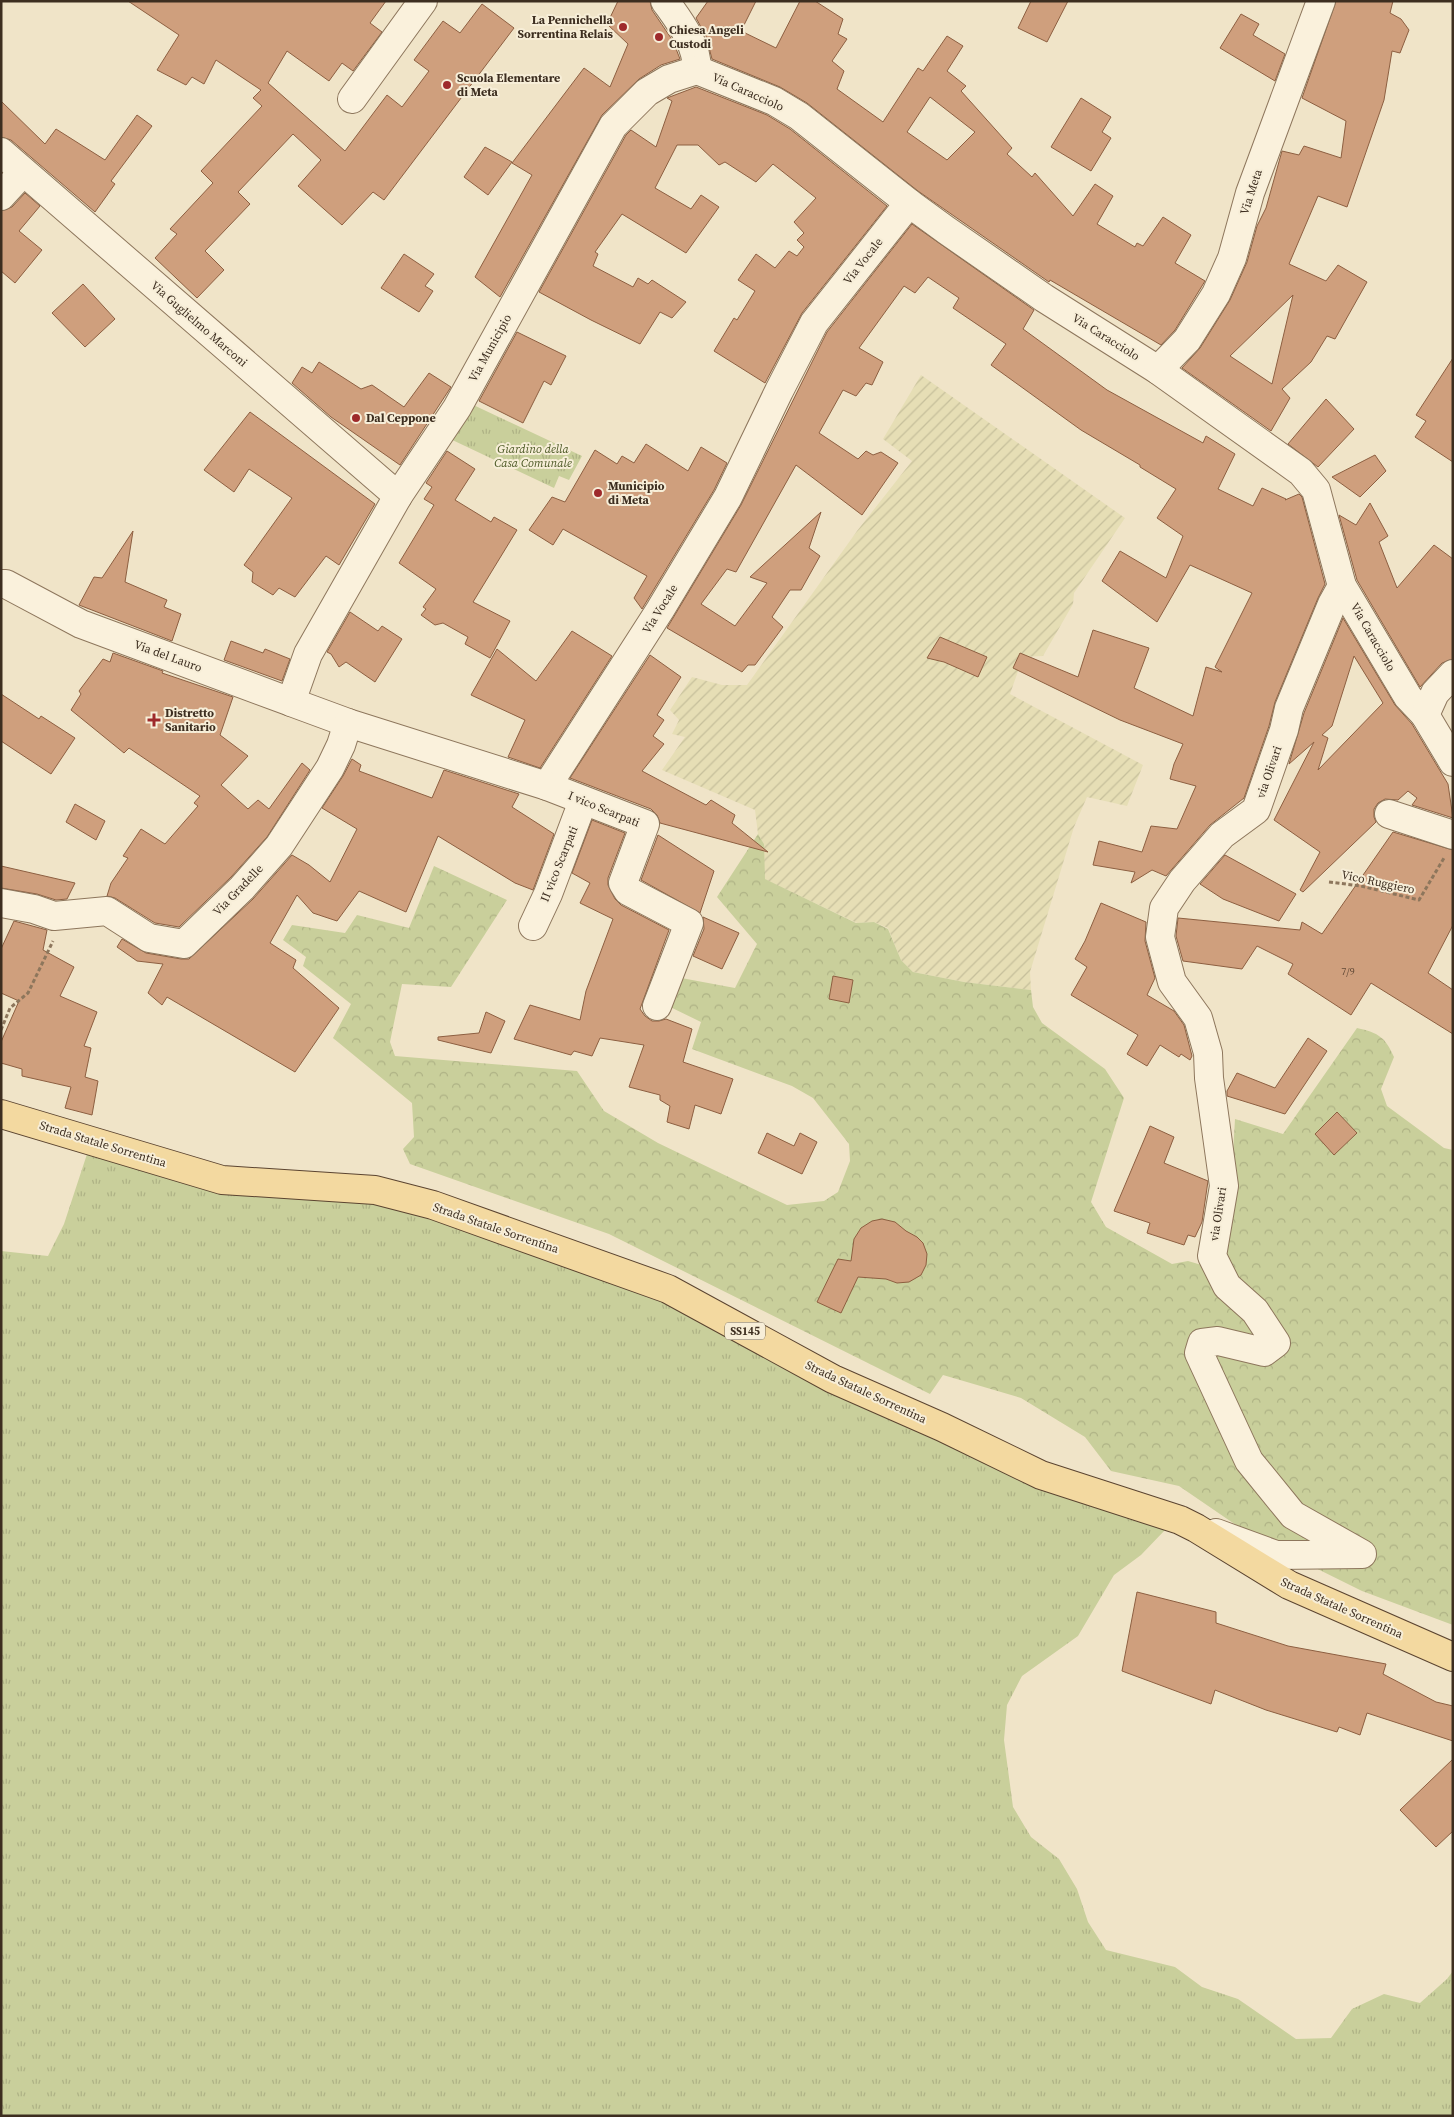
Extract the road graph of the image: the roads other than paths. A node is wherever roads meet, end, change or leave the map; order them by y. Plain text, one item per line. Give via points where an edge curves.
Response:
1 (423, 1) edge
2 (664, 1) edge
3 (1321, 1) edge
4 (697, 70) junction
5 (352, 99) dead end
6 (1, 152) edge
7 (23, 172) junction
8 (1, 196) edge
9 (909, 203) junction
10 (1158, 370) junction
11 (398, 496) junction
12 (3, 582) edge
13 (1342, 586) junction
14 (1453, 674) edge
15 (291, 702) junction
16 (1426, 715) junction
17 (348, 723) junction
18 (1453, 762) edge
19 (546, 786) junction
20 (583, 801) junction
21 (1389, 814) dead end
22 (1450, 844) edge
23 (1, 903) edge
24 (533, 926) dead end
25 (657, 1006) dead end
26 (1, 1114) edge
27 (1180, 1520) junction
28 (1453, 1657) edge

1 - 5 street
2 - 4 street, Via Caracciolo via 685,30 697,57
3 - 10 street, Via Meta via 1250,193 1232,258 1216,294 1187,340
4 - 9 street, Via Caracciolo via 774,101 790,111
4 - 11 street, Via Municipio via 669,79 647,92 613,126 457,408
6 - 7 street, Via Guglielmo Marconi
7 - 8 street
7 - 11 street, Via Guglielmo Marconi
9 - 10 street, Via Caracciolo via 1044,298
9 - 19 street, Via Vocale via 814,323 728,497 660,610
10 - 13 street, Via Caracciolo via 1301,472 1316,490
11 - 15 street, Via Municipio via 308,654
12 - 15 street, Via del Lauro via 81,624
13 - 16 street, Via Caracciolo via 1408,697
13 - 27 street, via Olivari via 1289,708 1256,810 1222,835 1182,881 1164,908 1160,937 1172,982 1198,1018 1208,1053 1224,1186 1212,1256 1227,1286 1255,1311 1276,1343 1264,1352 1218,1341 1202,1343 1199,1354 1249,1461 1293,1515 1362,1554 1276,1555
14 - 16 street via 1434,693
15 - 17 street
16 - 18 street, Via Caracciolo
17 - 19 street
17 - 23 street, Via Gradelle via 330,768 279,846 242,888 184,944 149,938 107,911 54,916
19 - 20 street, I vico Scarpati
20 - 24 street, II vico Scarpati
20 - 25 street, I vico Scarpati via 645,824 624,883 628,892 689,923
21 - 22 street
26 - 27 main road, Strada Statale Sorrentina / SS145 via 222,1180 375,1190 433,1205 668,1289 834,1379 1041,1475
27 - 28 main road, Strada Statale Sorrentina / SS145 via 1288,1585

